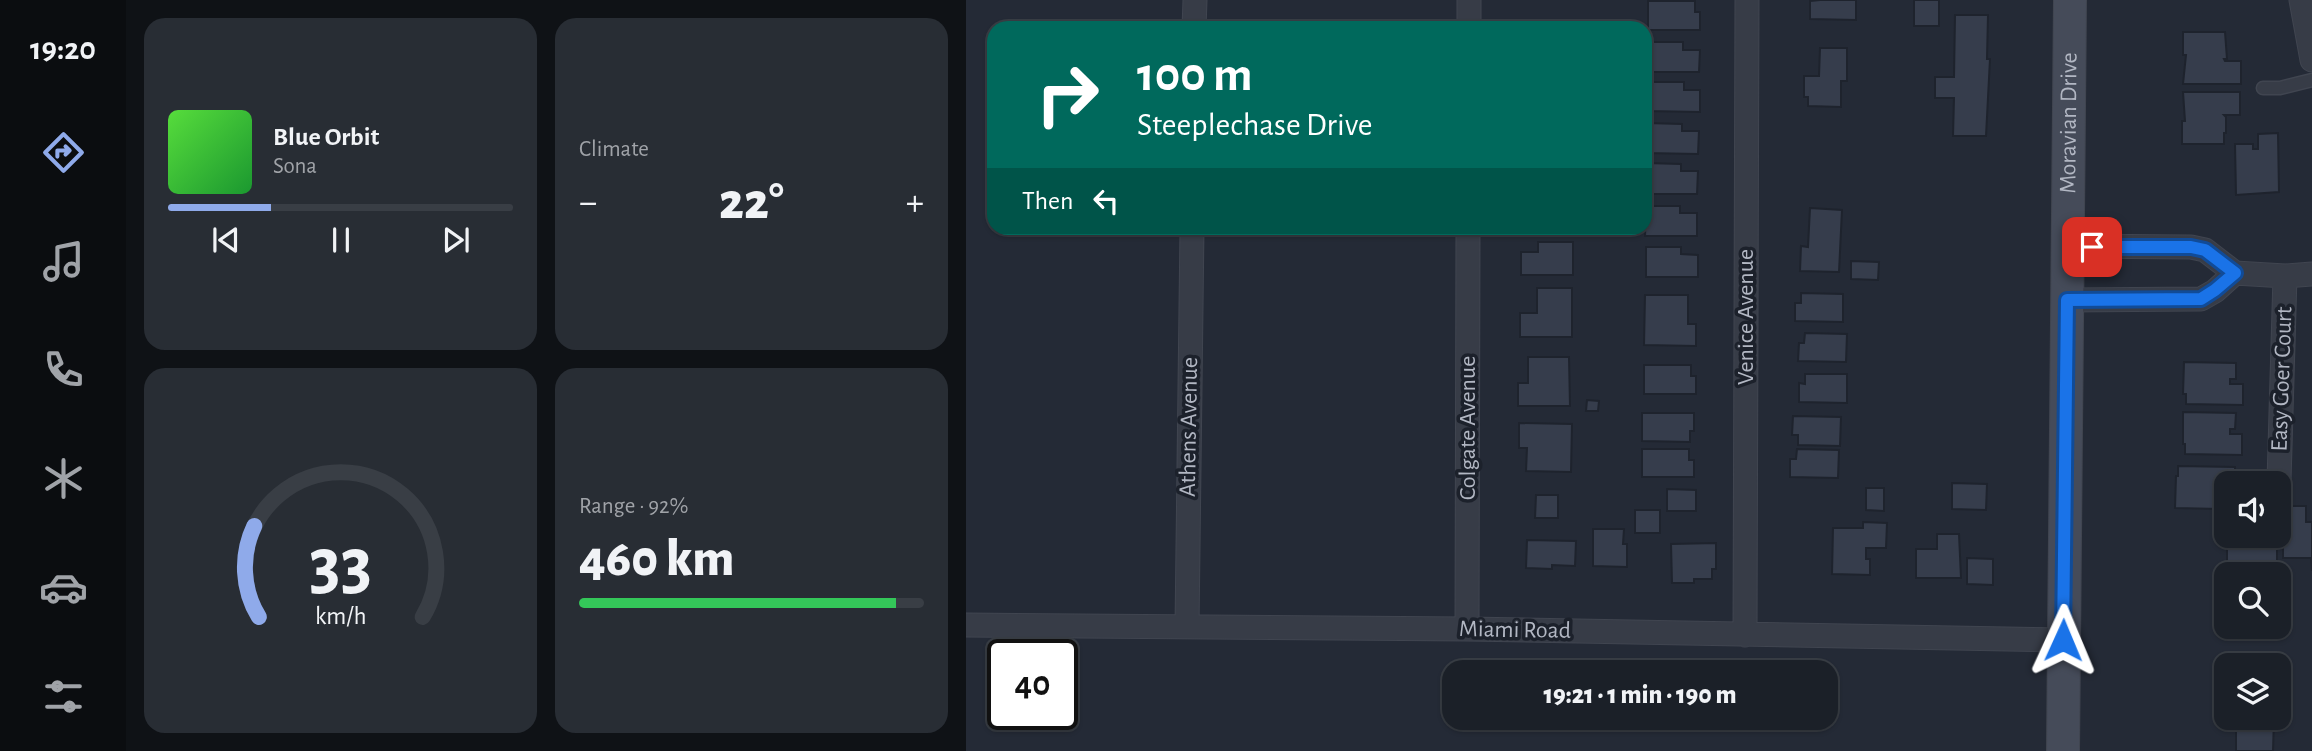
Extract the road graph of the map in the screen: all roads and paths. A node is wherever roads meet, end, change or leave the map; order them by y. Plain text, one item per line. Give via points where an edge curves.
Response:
1 (1195, 0) edge
2 (1469, 0) edge
3 (1747, 0) edge
4 (2070, 0) edge
5 (2301, 0) edge
6 (1194, 21) edge
7 (1469, 21) edge
8 (2312, 60) edge
9 (2312, 80) edge
10 (2263, 88) dead end
11 (1192, 235) edge
12 (1468, 235) edge
13 (2067, 246) junction
14 (2235, 273) junction
15 (2312, 274) edge
16 (2285, 276) junction
17 (2067, 300) junction
18 (2279, 471) edge
19 (966, 625) edge
20 (1186, 627) junction
21 (1467, 629) junction
22 (1745, 635) junction
23 (2063, 640) junction
24 (2063, 751) edge

1 - 6 street
2 - 7 street
3 - 22 street, Venice Avenue
4 - 13 street, Moravian Drive
5 - 8 street
9 - 10 lane
11 - 20 street, Athens Avenue
12 - 21 street, Colgate Avenue
13 - 14 street via 2191,247 2205,250
13 - 17 street, Moravian Drive
14 - 16 street
14 - 17 street via 2201,299
15 - 16 street
16 - 18 street, Easy Goer Court
17 - 23 street, Moravian Drive
19 - 20 street, Miami Road
20 - 21 street, Miami Road
21 - 22 street, Miami Road
22 - 23 street, Miami Road
23 - 24 street, Moravian Drive

